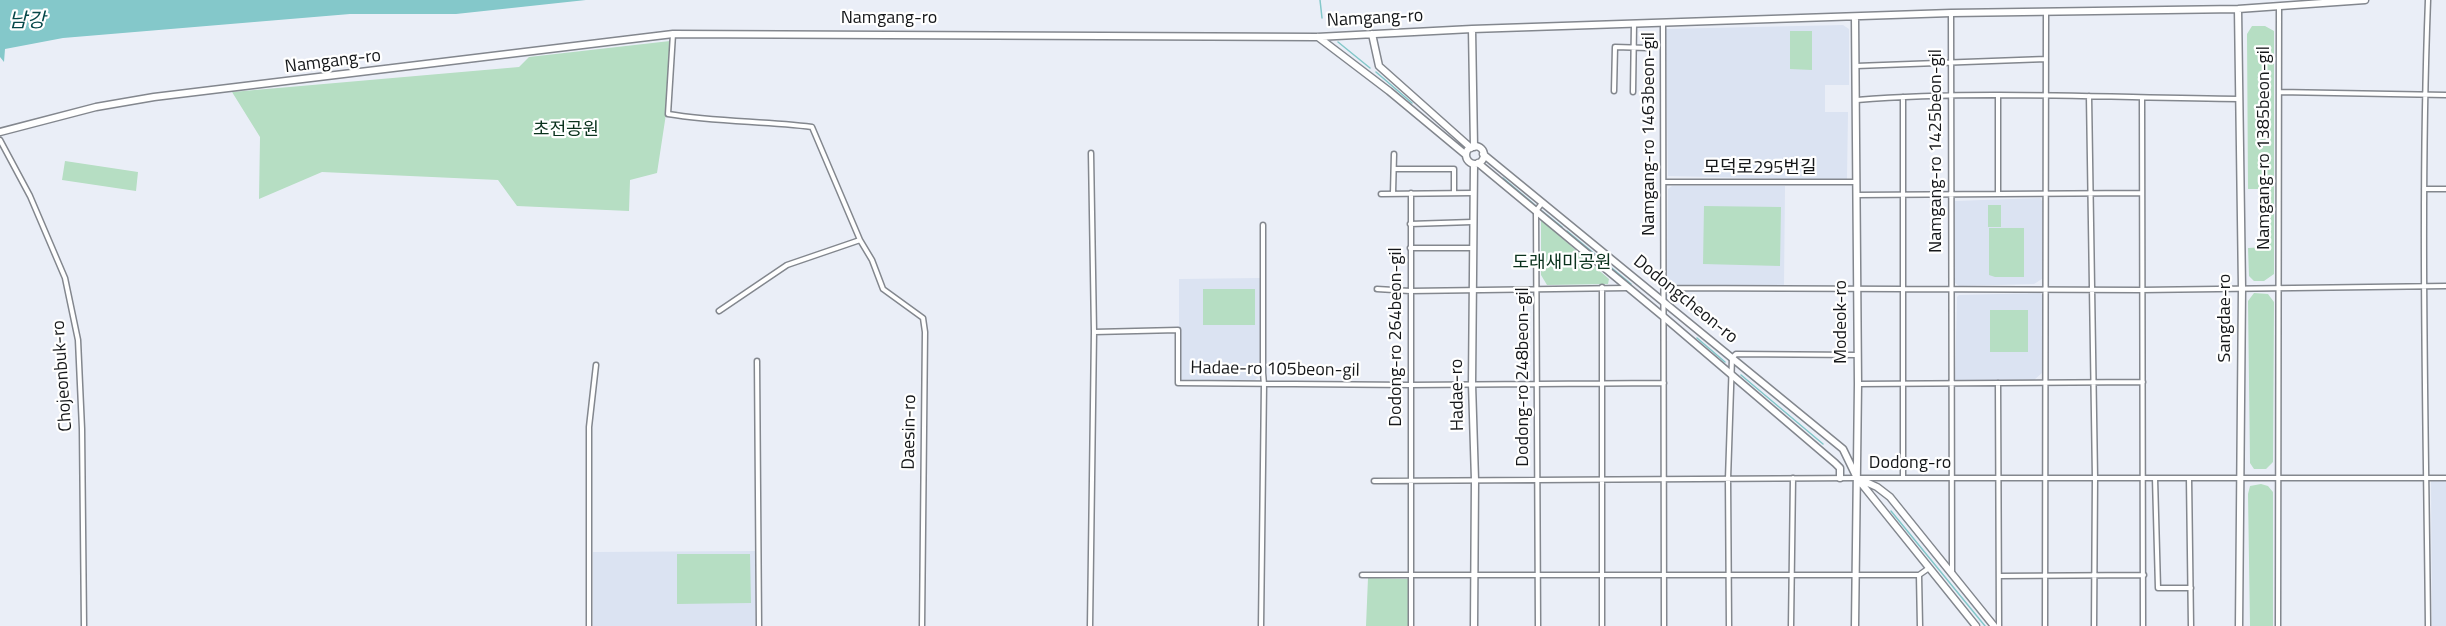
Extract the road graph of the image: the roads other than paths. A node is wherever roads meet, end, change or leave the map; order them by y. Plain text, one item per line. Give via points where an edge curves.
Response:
1 (2365, 0) edge
2 (2428, 0) edge
3 (2279, 7) junction
4 (2238, 9) junction
5 (2046, 12) junction
6 (1951, 13) junction
7 (1855, 17) junction
8 (1663, 23) junction
9 (1634, 24) junction
10 (1472, 29) junction
11 (673, 34) junction
12 (1372, 34) junction
13 (1317, 37) junction
14 (1634, 48) junction
15 (1648, 48) dead end
16 (2046, 60) junction
17 (1950, 62) junction
18 (1856, 66) junction
19 (1384, 70) junction
20 (1374, 80) junction
21 (1614, 92) dead end
22 (1633, 92) dead end
23 (2278, 92) junction
24 (2424, 95) junction
25 (2446, 95) edge
26 (1951, 96) junction
27 (1998, 96) junction
28 (2046, 96) junction
29 (2089, 96) junction
30 (1903, 97) junction
31 (2142, 98) junction
32 (2239, 99) junction
33 (1857, 100) junction
34 (0, 132) edge
35 (0, 140) edge
36 (1473, 147) junction
37 (1091, 153) dead end
38 (1394, 154) dead end
39 (1483, 154) junction
40 (1466, 155) junction
41 (1476, 164) junction
42 (1394, 169) junction
43 (1664, 182) junction
44 (1856, 182) junction
45 (2424, 189) junction
46 (2446, 189) edge
47 (1411, 193) junction
48 (1454, 193) junction
49 (1473, 193) junction
50 (1903, 193) junction
51 (1950, 193) junction
52 (2091, 193) junction
53 (2142, 193) junction
54 (1380, 194) dead end
55 (1393, 194) junction
56 (1998, 194) junction
57 (2046, 194) junction
58 (1857, 195) junction
59 (1542, 202) junction
60 (1536, 211) junction
61 (1472, 222) junction
62 (1410, 224) junction
63 (1263, 225) dead end
64 (1572, 227) junction
65 (1566, 236) junction
66 (860, 240) junction
67 (1472, 248) junction
68 (1410, 249) junction
69 (2424, 286) junction
70 (2446, 286) edge
71 (1602, 288) junction
72 (1628, 288) junction
73 (1664, 288) junction
74 (1857, 288) junction
75 (1902, 288) junction
76 (1952, 288) junction
77 (2047, 288) junction
78 (2092, 288) junction
79 (2242, 288) junction
80 (2277, 288) junction
81 (1377, 289) dead end
82 (1472, 289) junction
83 (1537, 289) junction
84 (2141, 290) junction
85 (1410, 291) junction
86 (1650, 291) junction
87 (1644, 301) junction
88 (1664, 303) junction
89 (719, 311) dead end
90 (1665, 318) junction
91 (1094, 332) junction
92 (1858, 355) junction
93 (1732, 358) junction
94 (757, 362) dead end
95 (596, 365) dead end
96 (1730, 374) junction
97 (2094, 381) junction
98 (2047, 382) junction
99 (2143, 382) junction
100 (1601, 383) junction
101 (1664, 383) junction
102 (1951, 383) junction
103 (1998, 383) junction
104 (1264, 384) junction
105 (1472, 384) junction
106 (1537, 384) junction
107 (1858, 384) junction
108 (1903, 384) junction
109 (1410, 385) junction
110 (1843, 449) junction
111 (1835, 463) junction
112 (1793, 478) junction
113 (1840, 478) junction
114 (1857, 478) junction
115 (1903, 478) junction
116 (1952, 478) junction
117 (1998, 478) junction
118 (2047, 478) junction
119 (2095, 478) junction
120 (2143, 478) junction
121 (2155, 478) junction
122 (2189, 478) junction
123 (2240, 478) junction
124 (2277, 478) junction
125 (2426, 478) junction
126 (2446, 478) edge
127 (1601, 479) junction
128 (1662, 479) junction
129 (1728, 479) junction
130 (1475, 480) junction
131 (1374, 481) dead end
132 (1537, 481) junction
133 (1410, 482) junction
134 (1888, 496) junction
135 (1875, 502) junction
136 (1929, 568) junction
137 (1664, 574) junction
138 (1792, 574) junction
139 (1952, 574) junction
140 (2095, 574) junction
141 (1362, 575) dead end
142 (1411, 575) junction
143 (1474, 575) junction
144 (1538, 575) junction
145 (1602, 575) junction
146 (1729, 575) junction
147 (1919, 575) junction
148 (2046, 575) junction
149 (2144, 575) junction
150 (1855, 576) junction
151 (1999, 576) junction
152 (2191, 588) junction
153 (84, 626) edge
154 (589, 626) edge
155 (759, 626) edge
156 (922, 626) edge
157 (1090, 626) edge
158 (1261, 626) edge
159 (1411, 626) edge
160 (1474, 626) edge
161 (1538, 626) edge
162 (1602, 626) edge
163 (1664, 626) edge
164 (1729, 626) edge
165 (1791, 626) edge
166 (1855, 626) edge
167 (1920, 626) edge
168 (1976, 626) edge
169 (1994, 626) edge
170 (1999, 626) edge
171 (2045, 626) edge
172 (2094, 626) edge
173 (2143, 626) edge
174 (2191, 626) edge
175 (2239, 626) edge
176 (2278, 626) edge
177 (2428, 626) edge

1 - 3 street, Namgang-ro
2 - 24 street
3 - 4 street, Namgang-ro
3 - 23 street, Namgang-ro 1385beon-gil
4 - 5 street, Namgang-ro
4 - 32 street, Sangdae-ro
5 - 6 street, Namgang-ro
5 - 16 street
6 - 7 street, Namgang-ro
6 - 17 street, Namgang-ro 1425beon-gil
7 - 8 street, Namgang-ro
7 - 18 street, Modeok-ro
8 - 9 street, Namgang-ro
8 - 43 street, Namgang-ro 1463beon-gil
9 - 10 street, Namgang-ro
9 - 14 street
10 - 12 street, Namgang-ro
10 - 36 street
11 - 13 street, Namgang-ro
11 - 34 street, Namgang-ro via 154,97 96,107
11 - 66 street via 668,114 812,127
12 - 13 street, Namgang-ro
12 - 19 street via 1378,63
13 - 20 street
14 - 15 street
14 - 21 street via 1615,48
14 - 22 street
16 - 17 street
16 - 28 street
17 - 18 street
17 - 26 street, Namgang-ro 1425beon-gil
18 - 33 street, Modeok-ro
19 - 20 street via 1374,69
19 - 36 street
20 - 40 street
23 - 24 street
23 - 80 street, Namgang-ro 1385beon-gil
24 - 25 street
24 - 45 street
26 - 27 street
26 - 30 street
26 - 51 street, Namgang-ro 1425beon-gil
27 - 28 street
27 - 56 street
28 - 29 street
28 - 57 street
29 - 31 street
29 - 52 street
30 - 33 street
30 - 50 street
31 - 32 street
31 - 53 street
32 - 79 street, Sangdae-ro
33 - 44 street, Modeok-ro
35 - 153 street, Chojeonbuk-ro via 30,196 65,278 78,340
36 - 39 street
36 - 40 street
37 - 91 street
38 - 42 street
39 - 41 street
39 - 59 street, Dodongcheon-ro
40 - 41 street
41 - 49 street, Hadae-ro
41 - 60 street, Dodongcheon-ro
42 - 48 street via 1454,169
42 - 55 street
43 - 44 street, 모덕로295번길
43 - 73 street, Namgang-ro 1463beon-gil
44 - 58 street, Modeok-ro
45 - 46 street
45 - 69 street
47 - 48 street
47 - 55 street
47 - 62 street, Dodong-ro 264beon-gil
48 - 49 street
49 - 61 street, Hadae-ro
50 - 51 street
50 - 58 street
50 - 75 street
51 - 56 street
51 - 76 street, Namgang-ro 1425beon-gil
52 - 53 street
52 - 57 street
52 - 78 street
53 - 84 street
54 - 55 street
56 - 57 street
57 - 77 street
58 - 74 street, Modeok-ro
59 - 60 street
59 - 64 street, Dodongcheon-ro
60 - 65 street, Dodongcheon-ro
60 - 83 street, Dodong-ro 248beon-gil
61 - 62 street
61 - 67 street, Hadae-ro
62 - 68 street, Dodong-ro 264beon-gil
63 - 104 street
64 - 65 street via 1565,228
64 - 86 street, Dodongcheon-ro
65 - 72 street, Dodongcheon-ro
66 - 89 street via 787,265
66 - 156 street, Daesin-ro via 884,289 922,318 925,333
67 - 68 street
67 - 82 street, Hadae-ro
68 - 85 street, Dodong-ro 264beon-gil
69 - 70 street
69 - 80 street
69 - 125 street
71 - 72 street
71 - 83 street
71 - 100 street
72 - 87 street, Dodongcheon-ro
73 - 74 street
73 - 88 street, Namgang-ro 1463beon-gil
74 - 75 street
74 - 92 street, Modeok-ro
75 - 76 street
75 - 108 street
76 - 77 street
76 - 102 street, Namgang-ro 1425beon-gil
77 - 78 street
77 - 98 street
78 - 84 street
78 - 97 street
79 - 80 street
79 - 84 street
79 - 123 street, Sangdae-ro
80 - 124 street, Namgang-ro 1385beon-gil
81 - 85 street
82 - 83 street
82 - 85 street
82 - 105 street, Hadae-ro
83 - 106 street, Dodong-ro 248beon-gil
84 - 99 street
85 - 109 street, Dodong-ro 264beon-gil
86 - 87 street via 1650,300
86 - 88 street, Dodongcheon-ro
87 - 90 street, Dodongcheon-ro
88 - 90 street, Namgang-ro 1463beon-gil
88 - 93 street, Dodongcheon-ro
90 - 96 street, Dodongcheon-ro
90 - 101 street, Namgang-ro 1463beon-gil
91 - 104 street, Hadae-ro 105beon-gil via 1178,330 1178,382
91 - 157 street
92 - 93 street via 1736,354
92 - 107 street, Modeok-ro
93 - 96 street
93 - 110 street, Dodongcheon-ro
94 - 155 street
95 - 154 street via 589,427
96 - 111 street, Dodongcheon-ro
96 - 129 street
97 - 98 street
97 - 99 street
97 - 119 street
98 - 103 street
98 - 118 street
99 - 120 street
100 - 101 street, Hadae-ro 105beon-gil
100 - 106 street, Hadae-ro 105beon-gil
100 - 127 street
101 - 128 street, Namgang-ro 1463beon-gil
102 - 103 street
102 - 108 street
102 - 116 street, Namgang-ro 1425beon-gil
103 - 117 street
104 - 109 street, Hadae-ro 105beon-gil
104 - 158 street
105 - 106 street, Hadae-ro 105beon-gil
105 - 109 street, Hadae-ro 105beon-gil
105 - 130 street, Hadae-ro
106 - 132 street, Dodong-ro 248beon-gil
107 - 108 street
107 - 114 street, Modeok-ro
108 - 115 street
109 - 133 street, Dodong-ro 264beon-gil
110 - 111 street via 1842,460
110 - 114 street, Dodongcheon-ro
111 - 113 street via 1840,468
112 - 113 street, Dodong-ro
112 - 129 street, Dodong-ro
112 - 138 street
113 - 114 street, Dodong-ro
114 - 115 street, Dodong-ro
114 - 134 street
114 - 135 street, Dodongcheon-ro
114 - 150 street, Modeok-ro
115 - 116 street, Dodong-ro
116 - 117 street, Dodong-ro
116 - 139 street, Namgang-ro 1425beon-gil
117 - 118 street, Dodong-ro
117 - 151 street
118 - 119 street, Dodong-ro
118 - 148 street
119 - 120 street, Dodong-ro
119 - 140 street
120 - 121 street, Dodong-ro
120 - 149 street
121 - 122 street, Dodong-ro
121 - 152 street via 2158,588
122 - 123 street, Dodong-ro
122 - 152 street
123 - 124 street, Dodong-ro
123 - 175 street, Sangdae-ro
124 - 125 street, Dodong-ro
124 - 176 street, Namgang-ro 1385beon-gil
125 - 126 street, Dodong-ro
125 - 177 street
127 - 128 street, Dodong-ro
127 - 132 street, Dodong-ro
127 - 145 street
128 - 129 street, Dodong-ro
128 - 137 street, Namgang-ro 1463beon-gil
129 - 146 street
130 - 132 street, Dodong-ro
130 - 133 street, Dodong-ro
130 - 143 street, Hadae-ro
131 - 133 street, Dodong-ro
132 - 144 street, Dodong-ro 248beon-gil
133 - 142 street, Dodong-ro 264beon-gil
134 - 135 street via 1878,497
134 - 139 street
135 - 136 street, Dodongcheon-ro
136 - 147 street
136 - 168 street, Dodongcheon-ro
137 - 145 street
137 - 146 street
137 - 163 street, Namgang-ro 1463beon-gil
138 - 146 street
138 - 150 street
138 - 165 street
139 - 169 street
140 - 148 street
140 - 149 street
140 - 172 street
141 - 142 street
142 - 143 street
142 - 159 street, Dodong-ro 264beon-gil
143 - 144 street
143 - 160 street, Hadae-ro
144 - 145 street
144 - 161 street, Dodong-ro 248beon-gil
145 - 162 street
146 - 164 street
147 - 150 street
147 - 167 street
148 - 151 street
148 - 171 street
149 - 173 street
150 - 166 street, Modeok-ro
151 - 170 street
152 - 174 street

